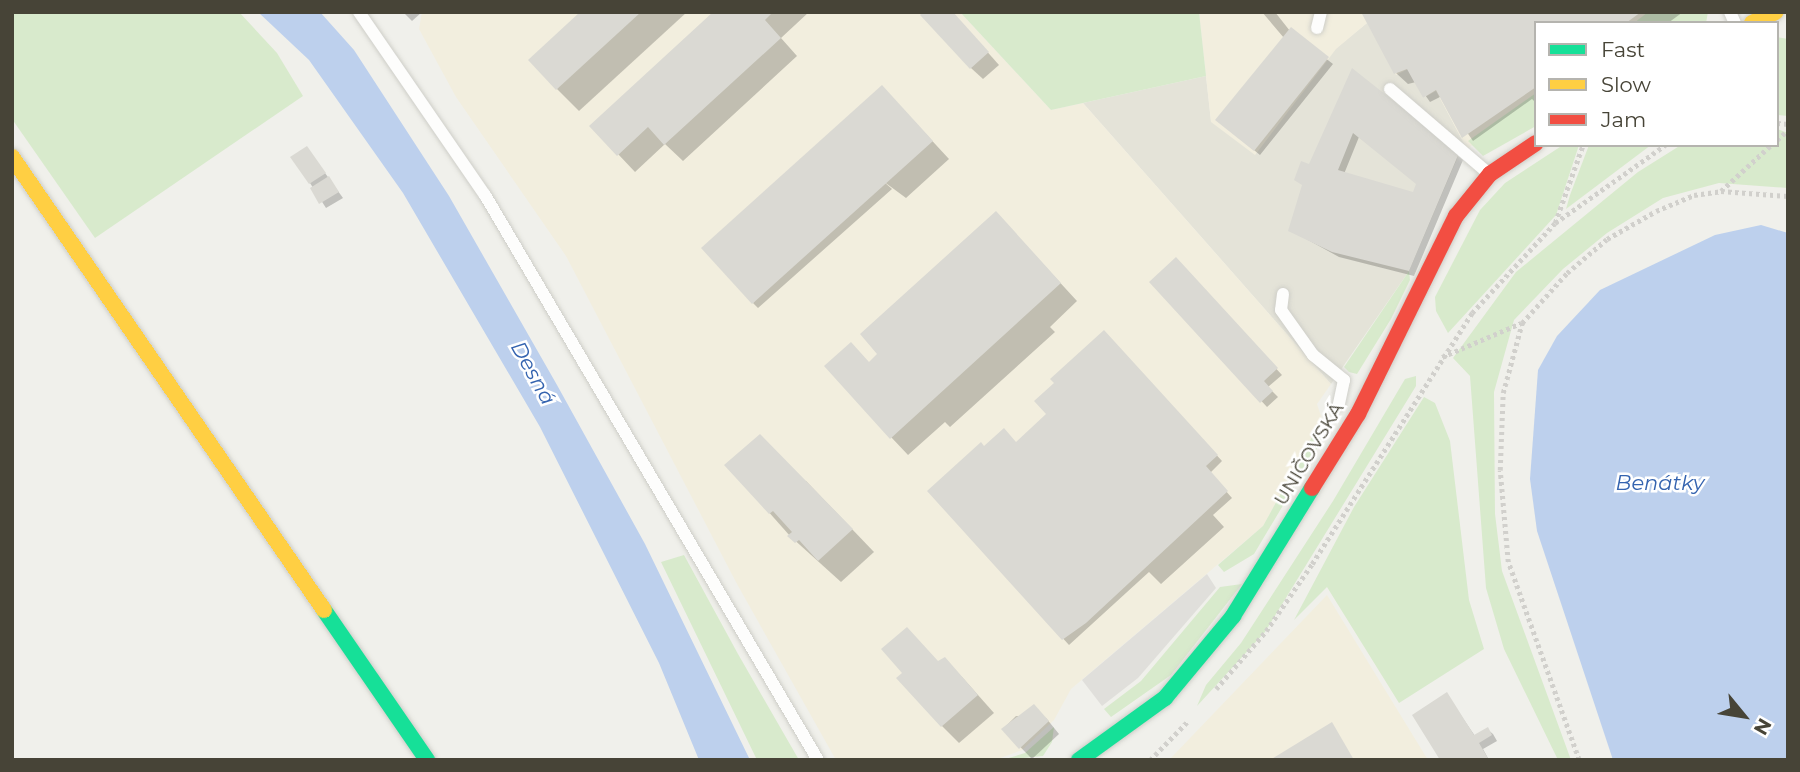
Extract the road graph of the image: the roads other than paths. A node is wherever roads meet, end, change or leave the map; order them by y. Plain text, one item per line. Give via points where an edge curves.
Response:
1 (359, 12) edge
2 (1321, 12) edge
3 (1776, 12) edge
4 (1756, 21) edge
5 (1317, 28) dead end
6 (1390, 89) dead end
7 (1534, 143) edge
8 (12, 157) edge
9 (1490, 174) junction
10 (1283, 294) dead end
11 (1339, 404) dead end
12 (427, 760) edge
13 (818, 760) edge
14 (1079, 760) edge

1 - 13 lane via 485,195
2 - 5 lane
3 - 4 main road
6 - 9 lane
7 - 9 main road, UNIČOVSKÁ
8 - 12 main road
9 - 14 main road, UNIČOVSKÁ via 1456,216 1358,414 1233,616 1165,698
10 - 11 lane via 1281,310 1313,355 1344,380

